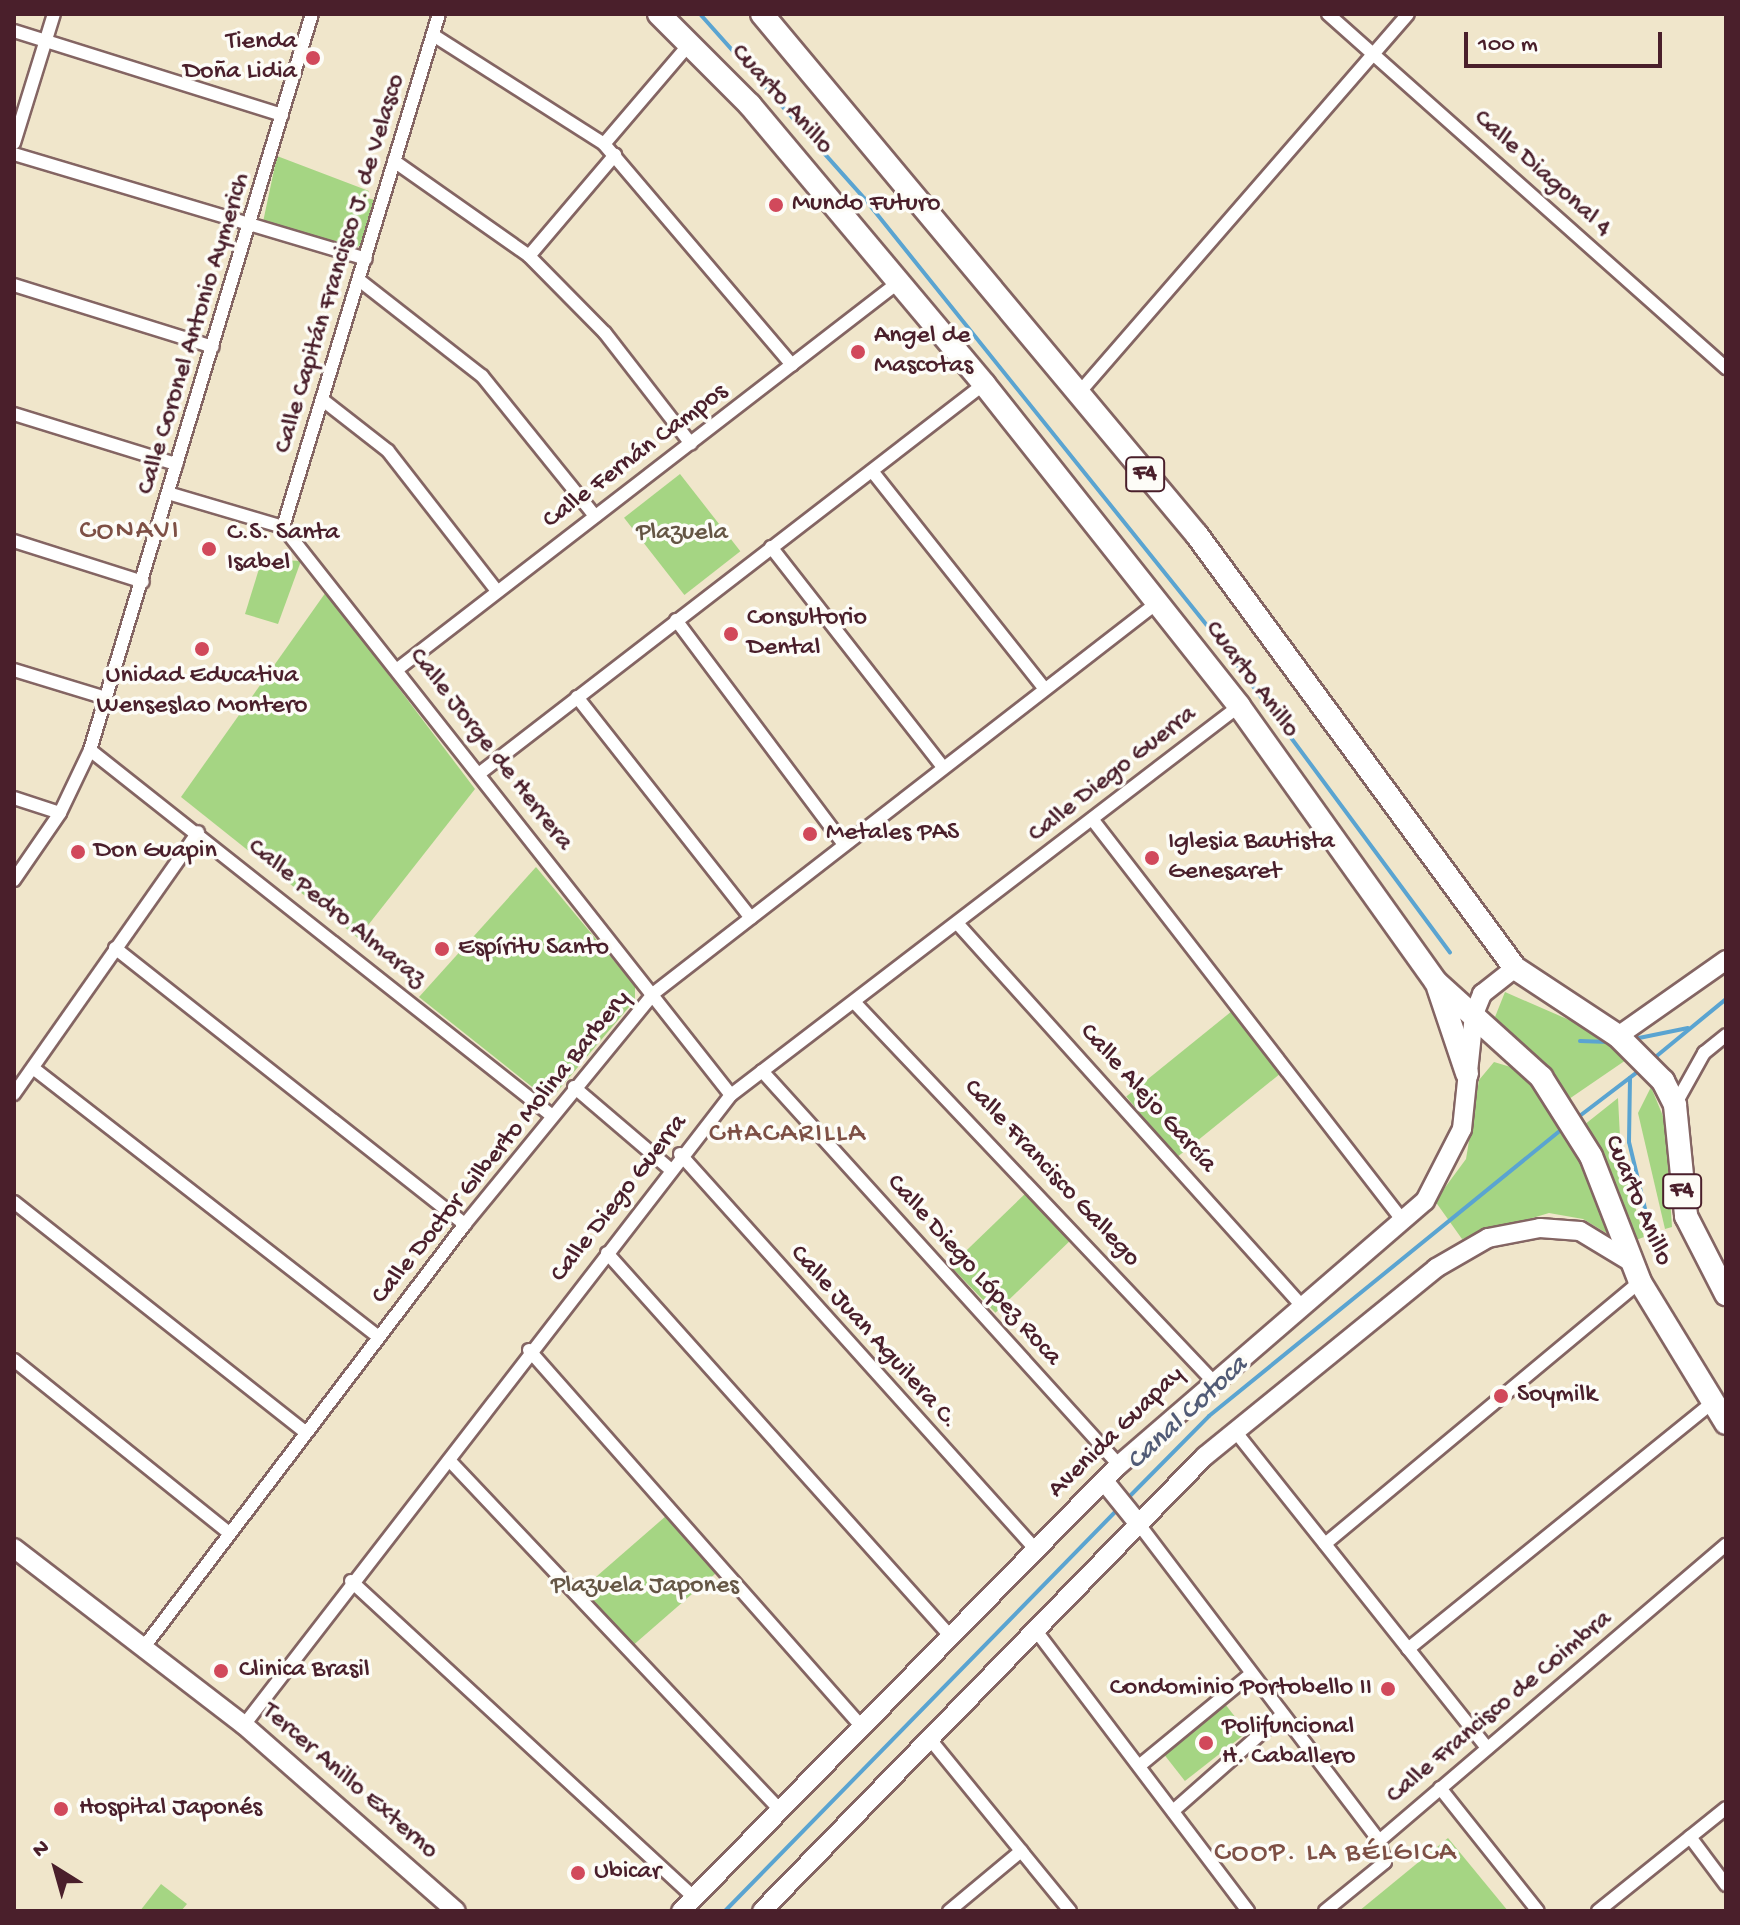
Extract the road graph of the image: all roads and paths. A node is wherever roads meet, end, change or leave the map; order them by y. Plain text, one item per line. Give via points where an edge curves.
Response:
1 (54, 14) edge
2 (312, 14) edge
3 (439, 14) edge
4 (659, 14) edge
5 (762, 14) edge
6 (1328, 14) edge
7 (1408, 14) edge
8 (14, 31) edge
9 (433, 35) junction
10 (47, 41) junction
11 (691, 42) junction
12 (1373, 54) junction
13 (282, 115) junction
14 (14, 143) edge
15 (604, 144) junction
16 (14, 154) edge
17 (615, 155) junction
18 (394, 161) junction
19 (251, 228) junction
20 (529, 256) junction
21 (366, 259) junction
22 (359, 280) junction
23 (900, 281) junction
24 (14, 285) edge
25 (213, 347) junction
26 (792, 365) junction
27 (1726, 368) edge
28 (984, 384) junction
29 (1078, 394) junction
30 (324, 401) junction
31 (14, 414) edge
32 (691, 444) junction
33 (176, 464) junction
34 (872, 471) junction
35 (171, 494) junction
36 (595, 516) junction
37 (283, 527) junction
38 (14, 541) edge
39 (771, 547) junction
40 (143, 582) junction
41 (497, 591) junction
42 (1158, 602) junction
43 (676, 620) junction
44 (399, 668) junction
45 (14, 670) edge
46 (1045, 689) junction
47 (577, 697) junction
48 (106, 698) junction
49 (1239, 706) junction
50 (90, 750) junction
51 (943, 767) junction
52 (480, 773) junction
53 (14, 798) edge
54 (60, 813) junction
55 (1092, 819) junction
56 (198, 832) junction
57 (843, 843) junction
58 (14, 880) edge
59 (751, 918) junction
60 (957, 923) junction
61 (115, 948) junction
62 (1726, 960) edge
63 (1515, 968) junction
64 (1436, 982) junction
65 (654, 993) junction
66 (854, 1002) junction
67 (1474, 1014) junction
68 (1726, 1035) edge
69 (1618, 1036) junction
70 (33, 1068) junction
71 (762, 1071) junction
72 (1467, 1073) junction
73 (574, 1087) junction
74 (14, 1094) edge
75 (731, 1095) junction
76 (1675, 1105) junction
77 (551, 1115) junction
78 (680, 1154) junction
79 (670, 1169) junction
80 (14, 1202) edge
81 (1403, 1221) junction
82 (465, 1224) junction
83 (607, 1253) junction
84 (1636, 1272) junction
85 (1726, 1294) edge
86 (1302, 1306) junction
87 (379, 1337) junction
88 (529, 1350) junction
89 (14, 1360) edge
90 (1211, 1379) junction
91 (1719, 1402) edge
92 (1726, 1423) edge
93 (1235, 1431) junction
94 (305, 1432) junction
95 (449, 1460) junction
96 (1119, 1465) junction
97 (1109, 1486) junction
98 (1134, 1517) junction
99 (227, 1531) junction
100 (1325, 1544) junction
101 (1726, 1545) edge
102 (14, 1548) edge
103 (1036, 1550) junction
104 (351, 1581) junction
105 (1034, 1628) junction
106 (951, 1637) junction
107 (144, 1647) junction
108 (1408, 1649) junction
109 (1251, 1674) junction
110 (1282, 1715) junction
111 (244, 1725) junction
112 (862, 1727) junction
113 (929, 1738) junction
114 (1487, 1748) junction
115 (1139, 1766) junction
116 (1440, 1788) junction
117 (1726, 1808) edge
118 (780, 1810) junction
119 (1173, 1811) junction
120 (1690, 1837) junction
121 (1379, 1841) junction
122 (1021, 1851) junction
123 (1726, 1885) edge
124 (688, 1905) edge
125 (1603, 1909) edge
126 (456, 1911) edge
127 (762, 1911) edge
128 (949, 1911) edge
129 (1070, 1911) edge
130 (1248, 1911) edge
131 (1325, 1911) edge
132 (1538, 1911) edge

1 - 10 street
2 - 13 street, Calle Coronel Antonio Aymerich
3 - 9 street, Calle Capitán Francisco J. de Velasco
4 - 11 highway, Cuarto Anillo
5 - 29 highway, Cuarto Anillo / F4
6 - 12 street, Calle Diagonal 4
7 - 12 street
8 - 10 street
9 - 15 street
9 - 18 street, Calle Capitán Francisco J. de Velasco
10 - 13 street
10 - 14 street
11 - 15 street
11 - 23 highway, Cuarto Anillo
12 - 27 street, Calle Diagonal 4
12 - 29 street
13 - 19 street, Calle Coronel Antonio Aymerich
15 - 17 street
16 - 19 street
17 - 20 street
17 - 26 street
18 - 20 street
18 - 21 street, Calle Capitán Francisco J. de Velasco
19 - 21 street
19 - 25 street, Calle Coronel Antonio Aymerich
20 - 32 street via 605,333
21 - 22 street, Calle Capitán Francisco J. de Velasco
22 - 30 street, Calle Capitán Francisco J. de Velasco
22 - 36 street via 482,376
23 - 26 street, Calle Fernán Campos
23 - 28 highway, Cuarto Anillo
24 - 25 street
25 - 33 street, Calle Coronel Antonio Aymerich
26 - 32 street, Calle Fernán Campos
28 - 34 street
28 - 42 highway, Cuarto Anillo
29 - 63 highway, Cuarto Anillo / F4 via 1268,627
30 - 37 street, Calle Capitán Francisco J. de Velasco
30 - 41 street via 388,451
31 - 33 street
32 - 36 street, Calle Fernán Campos
33 - 35 street, Calle Coronel Antonio Aymerich
34 - 39 street
34 - 46 street
35 - 37 street
35 - 40 street, Calle Coronel Antonio Aymerich
36 - 41 street, Calle Fernán Campos
37 - 44 street, Calle Jorge de Herrera
38 - 40 street
39 - 43 street
39 - 51 street
40 - 48 street, Calle Coronel Antonio Aymerich
41 - 44 street, Calle Fernán Campos
42 - 46 street, Calle Doctor Gilberto Molina Barbery
42 - 49 highway, Cuarto Anillo
43 - 47 street
43 - 57 street
44 - 52 street, Calle Jorge de Herrera
45 - 48 street
46 - 51 street, Calle Doctor Gilberto Molina Barbery
47 - 52 street
47 - 59 street
48 - 50 street, Calle Coronel Antonio Aymerich
49 - 55 street, Calle Diego Guerra
49 - 64 highway, Cuarto Anillo
50 - 54 street, Calle Coronel Antonio Aymerich
50 - 56 street, Calle Pedro Almaraz
51 - 57 street, Calle Doctor Gilberto Molina Barbery
52 - 65 street, Calle Jorge de Herrera
53 - 54 street
54 - 58 street, Calle Coronel Antonio Aymerich
55 - 60 street, Calle Diego Guerra
55 - 81 street
56 - 61 street
56 - 77 street, Calle Pedro Almaraz
57 - 59 street, Calle Doctor Gilberto Molina Barbery
59 - 65 street, Calle Doctor Gilberto Molina Barbery
60 - 66 street, Calle Diego Guerra
60 - 86 street, Calle Alejo García
61 - 70 street
61 - 82 street
62 - 69 main road
63 - 67 main road, Avenida Guapay via 1482,994
63 - 69 highway, Cuarto Anillo / F4
64 - 67 highway, Cuarto Anillo
64 - 72 highway
65 - 73 street, Calle Doctor Gilberto Molina Barbery
65 - 75 street, Calle Jorge de Herrera
66 - 71 street, Calle Diego Guerra
66 - 90 street, Calle Francisco Gallego
67 - 72 main road, Avenida Guapay
67 - 84 highway, Cuarto Anillo via 1541,1077 1577,1132 1606,1188
68 - 76 street via 1704,1053
69 - 76 highway, Cuarto Anillo / F4 via 1663,1081
70 - 74 street
70 - 87 street
71 - 75 street, Calle Diego Guerra
71 - 96 street, Calle Diego López Roca
72 - 81 main road, Avenida Guapay via 1454,1156
73 - 77 street, Calle Doctor Gilberto Molina Barbery
73 - 79 street
75 - 78 street, Calle Diego Guerra
76 - 85 highway, Cuarto Anillo / F4 via 1686,1216
77 - 82 street, Calle Doctor Gilberto Molina Barbery
78 - 79 street, Calle Diego Guerra
78 - 103 street, Calle Juan Aguilera C.
79 - 83 street, Calle Diego Guerra
80 - 94 street
81 - 86 main road, Avenida Guapay
82 - 87 street, Calle Doctor Gilberto Molina Barbery
83 - 88 street, Calle Diego Guerra
83 - 106 street
84 - 91 highway, Cuarto Anillo
84 - 93 main road via 1580,1231 1540,1228 1488,1238 1409,1289
84 - 100 street
86 - 90 main road, Avenida Guapay
87 - 94 street, Calle Doctor Gilberto Molina Barbery
88 - 95 street, Calle Diego Guerra
88 - 112 street
89 - 99 street
90 - 96 main road, Avenida Guapay
91 - 92 highway, Cuarto Anillo
91 - 108 street
93 - 98 main road
93 - 100 street
94 - 99 street, Calle Doctor Gilberto Molina Barbery
95 - 104 street, Calle Diego Guerra
95 - 118 street
96 - 97 main road, Avenida Guapay
97 - 98 main road
97 - 103 main road, Avenida Guapay
98 - 105 main road
98 - 109 street
99 - 107 street, Calle Doctor Gilberto Molina Barbery
100 - 108 street
101 - 114 street, Calle Francisco de Coimbra
102 - 107 main road, Tercer Anillo Externo
103 - 106 main road, Avenida Guapay
104 - 111 street, Calle Diego Guerra
104 - 124 street
105 - 113 main road
105 - 115 street
106 - 112 main road, Avenida Guapay
107 - 111 main road, Tercer Anillo Externo
108 - 114 street
109 - 110 street
109 - 115 street
110 - 119 street
110 - 121 street
111 - 126 main road, Tercer Anillo Externo
112 - 118 main road, Avenida Guapay
113 - 122 street
113 - 127 main road
114 - 116 street, Calle Francisco de Coimbra
115 - 119 street
116 - 121 street, Calle Francisco de Coimbra
116 - 132 street
117 - 120 street
118 - 124 main road, Avenida Guapay
119 - 130 street
120 - 123 street
120 - 125 street
121 - 131 street, Calle Francisco de Coimbra via 1385,1862
122 - 128 street
122 - 129 street

